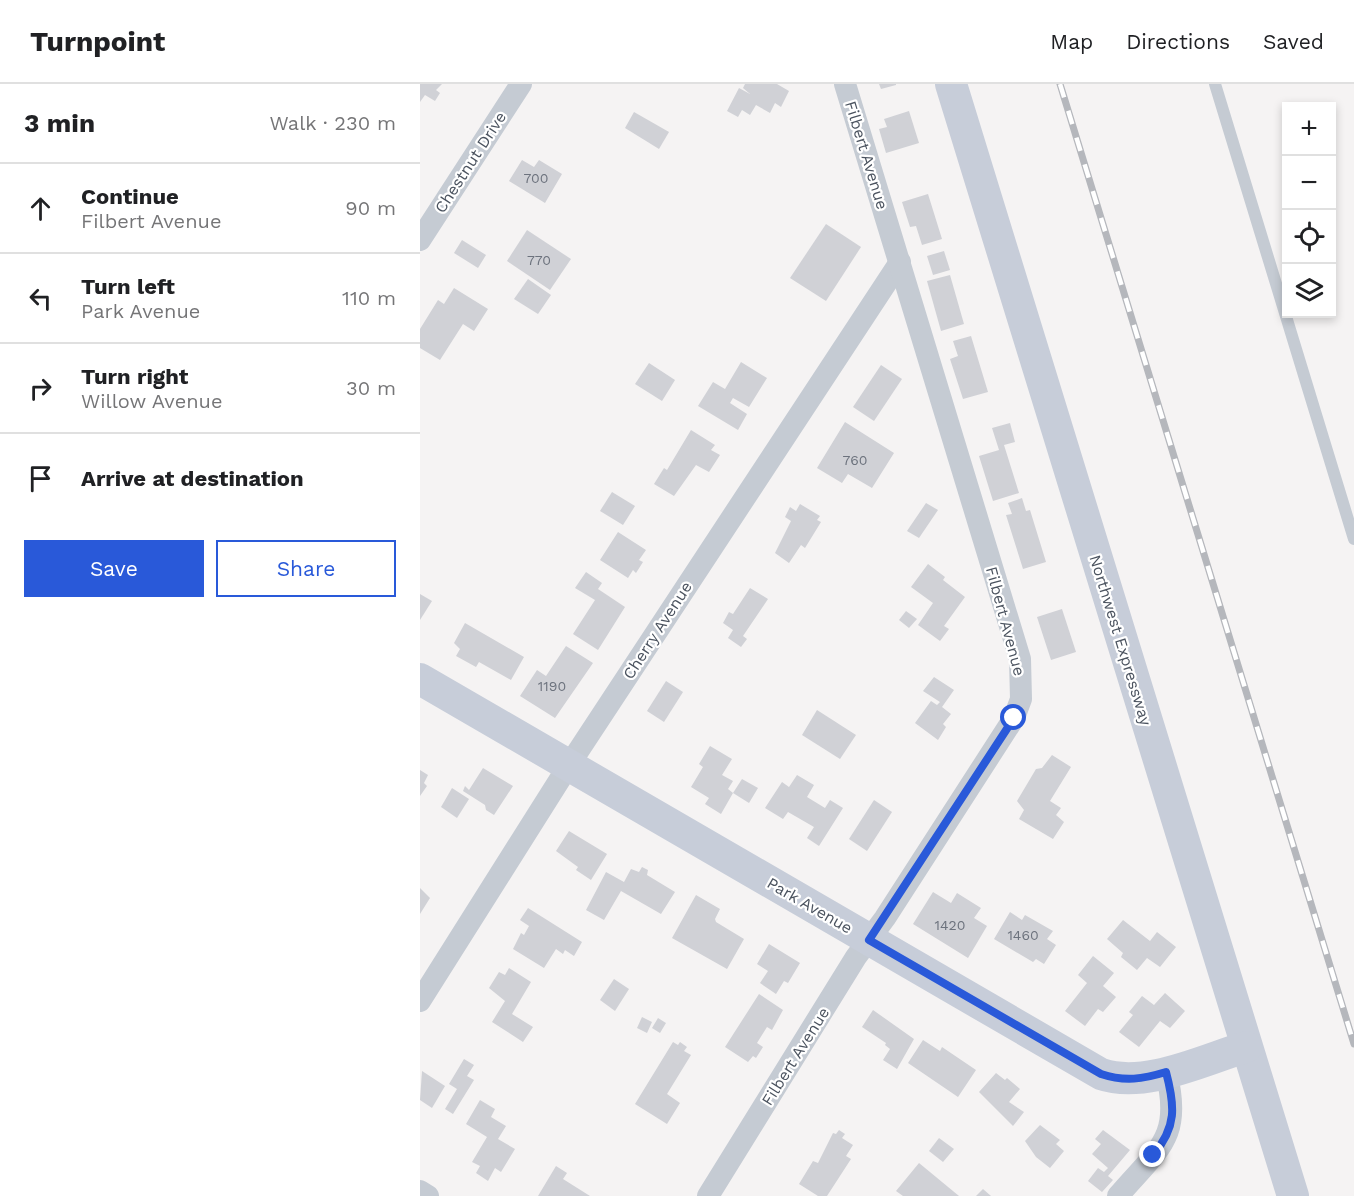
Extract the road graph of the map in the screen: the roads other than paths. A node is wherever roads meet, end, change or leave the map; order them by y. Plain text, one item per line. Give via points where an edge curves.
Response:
1 (521, 84) edge
2 (845, 84) edge
3 (951, 84) edge
4 (1215, 84) edge
5 (420, 240) edge
6 (900, 262) junction
7 (1354, 539) edge
8 (420, 679) edge
9 (569, 765) junction
10 (869, 940) junction
11 (420, 1001) edge
12 (1246, 1047) junction
13 (1166, 1072) junction
14 (420, 1191) edge
15 (428, 1196) edge
16 (708, 1196) edge
17 (1118, 1196) edge
18 (1293, 1196) edge

1 - 5 street, Chestnut Drive
2 - 6 street, Filbert Avenue
3 - 12 main road, Northwest Expressway
4 - 7 lane
6 - 9 street, Cherry Avenue
6 - 10 street, Filbert Avenue via 1020,659 1022,682 1014,718
8 - 9 main road, Park Avenue
9 - 10 main road, Park Avenue
9 - 11 street, Cherry Avenue
10 - 13 main road, Park Avenue via 1101,1074 1136,1080
10 - 16 street, Filbert Avenue
12 - 13 main road, Park Avenue
12 - 18 main road, Northwest Expressway
13 - 17 street via 1173,1100 1166,1140
14 - 15 street

